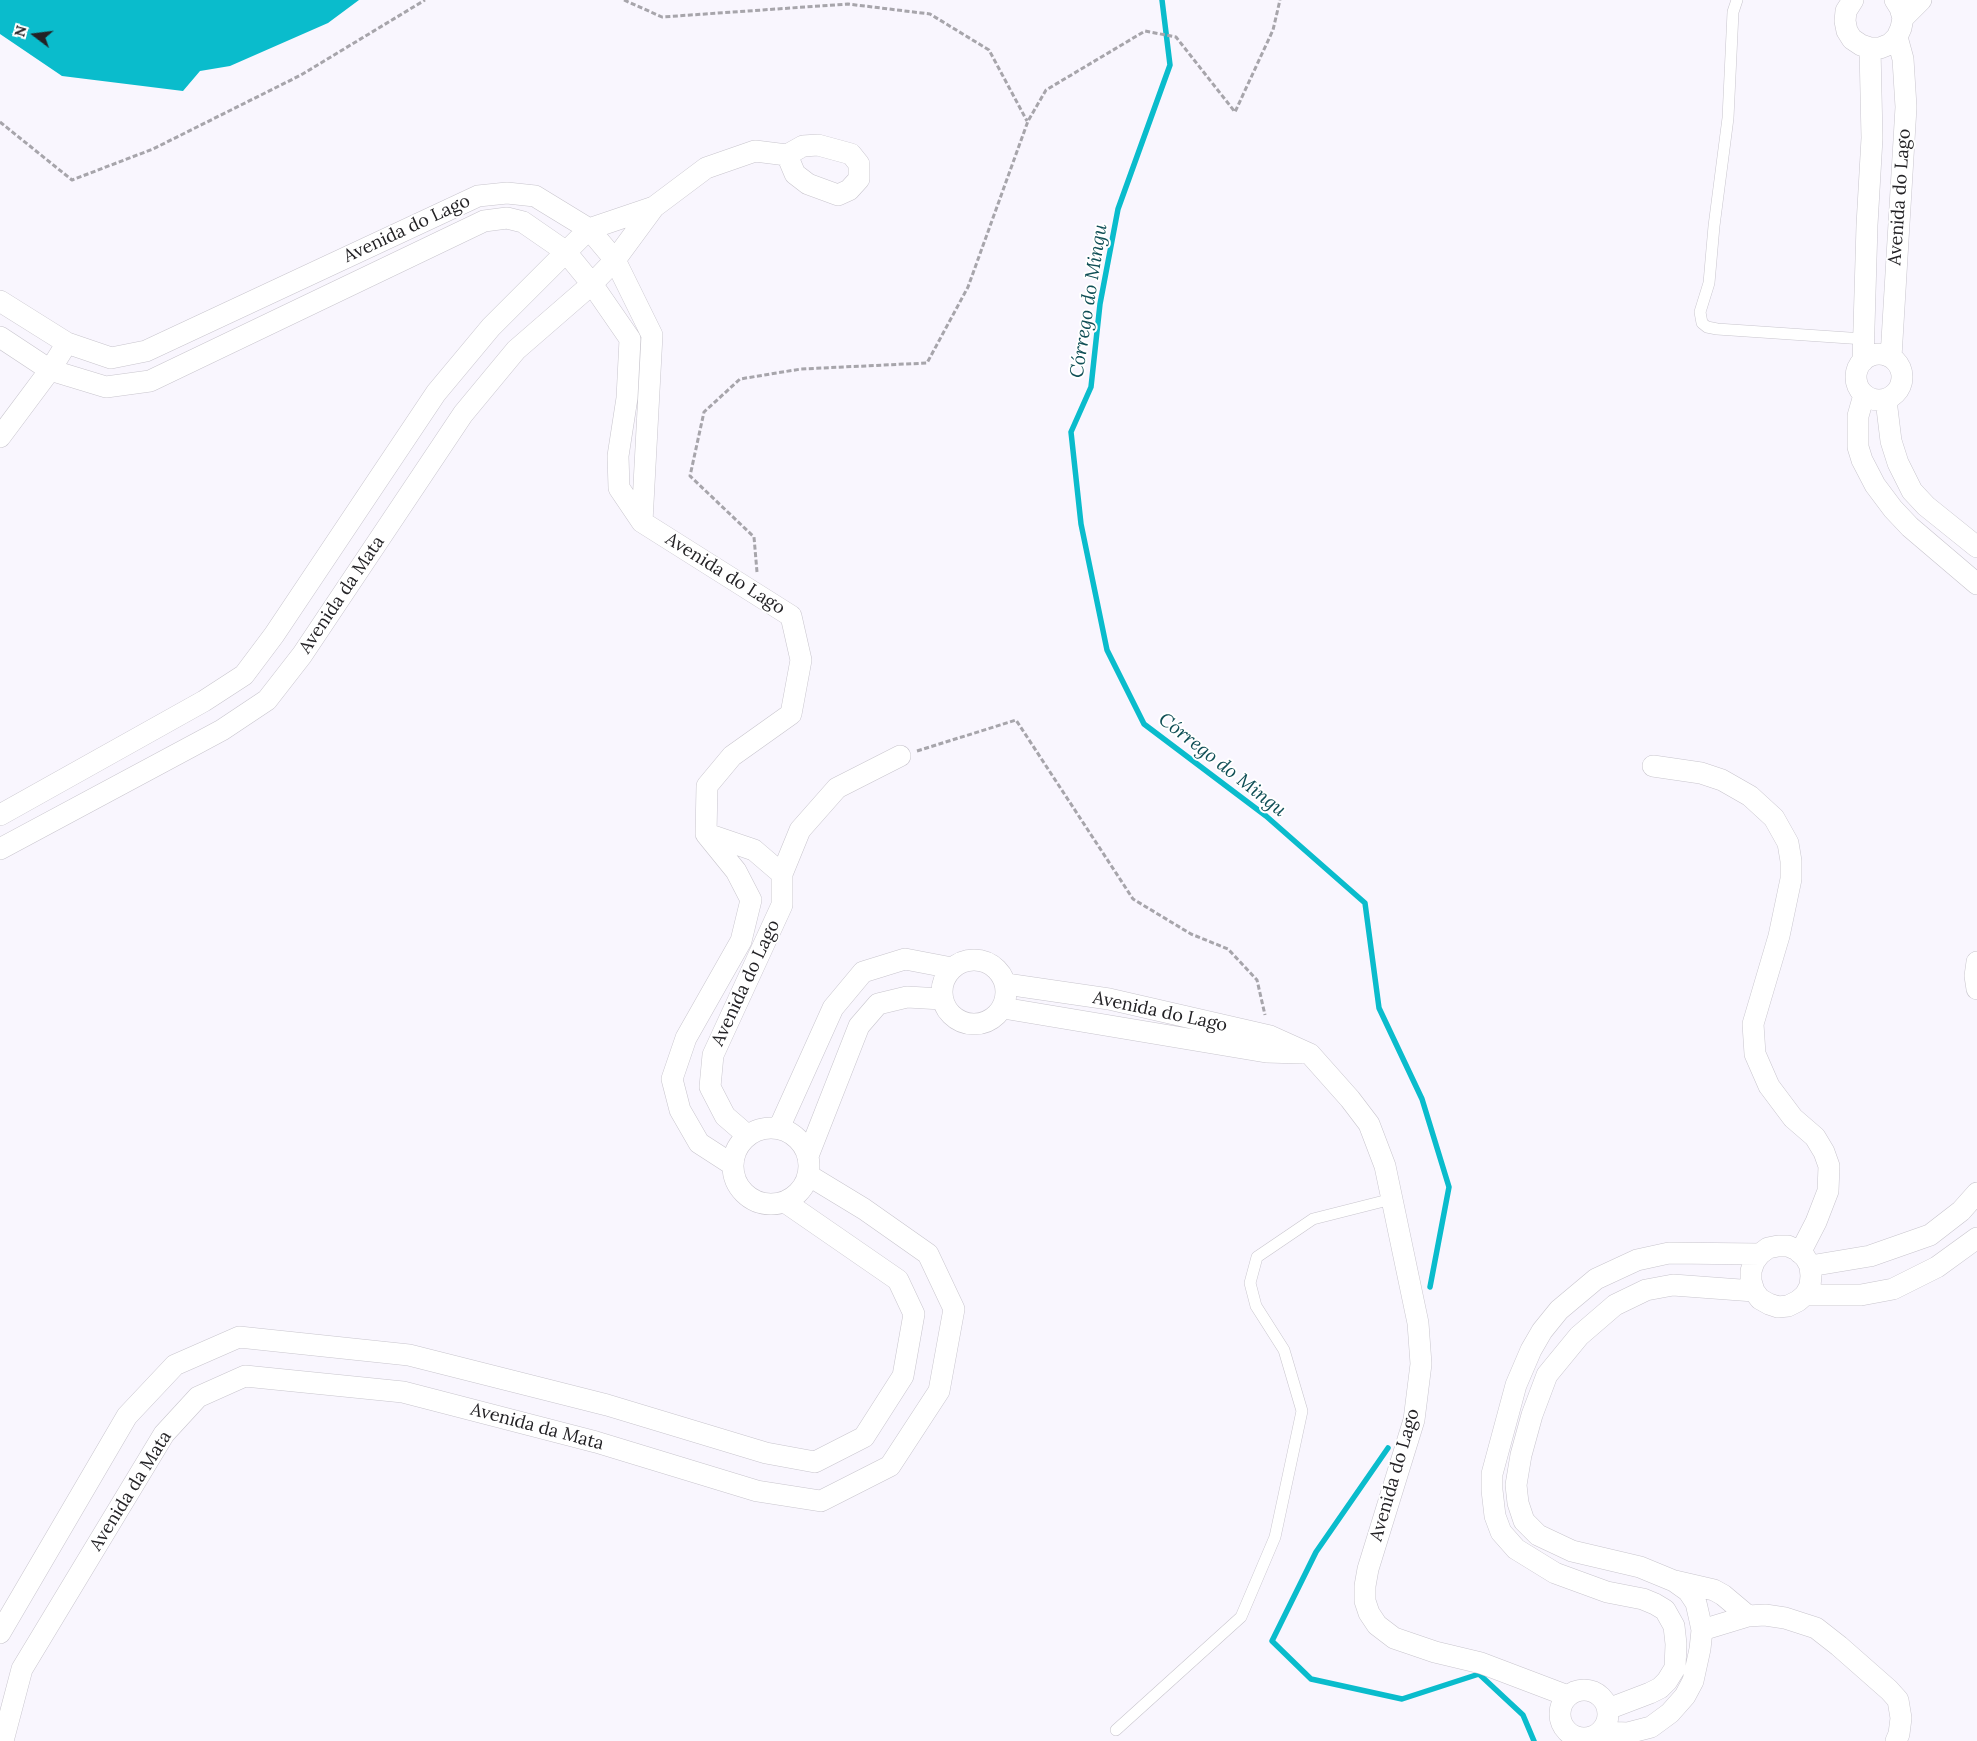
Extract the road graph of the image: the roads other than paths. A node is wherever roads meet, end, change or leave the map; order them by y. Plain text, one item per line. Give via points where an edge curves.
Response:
1 (1737, 0) edge
2 (1921, 0) edge
3 (1851, 1) edge
4 (1898, 18) edge
5 (1870, 48) junction
6 (787, 155) dead end
7 (654, 207) junction
8 (589, 229) junction
9 (565, 251) junction
10 (615, 260) junction
11 (592, 284) junction
12 (0, 301) edge
13 (0, 337) edge
14 (1864, 339) junction
15 (66, 343) junction
16 (1891, 357) junction
17 (1863, 361) junction
18 (50, 370) junction
19 (1864, 395) junction
20 (1886, 400) junction
21 (0, 437) edge
22 (642, 522) junction
23 (1977, 547) edge
24 (1977, 584) edge
25 (900, 756) road end
26 (1654, 766) dead end
27 (0, 815) edge
28 (706, 834) junction
29 (0, 849) edge
30 (782, 874) junction
31 (1977, 962) edge
32 (952, 968) junction
33 (1006, 984) junction
34 (1977, 989) edge
35 (942, 999) junction
36 (1003, 1008) junction
37 (1310, 1054) junction
38 (779, 1128) junction
39 (748, 1135) junction
40 (733, 1165) junction
41 (808, 1166) junction
42 (1977, 1193) edge
43 (1392, 1199) junction
44 (785, 1202) junction
45 (1977, 1238) edge
46 (1760, 1254) junction
47 (1805, 1259) junction
48 (1754, 1291) junction
49 (1805, 1295) junction
50 (1674, 1581) junction
51 (1748, 1616) junction
52 (1702, 1630) junction
53 (0, 1633) edge
54 (1568, 1696) junction
55 (1608, 1709) junction
56 (1116, 1730) dead end
57 (1596, 1737) edge
58 (3, 1741) edge
59 (1896, 1741) edge

1 - 14 lane via 1733,12 1728,118 1709,283 1700,312 1702,323 1716,329
2 - 4 street
3 - 5 street via 1846,11 1847,31 1860,45
4 - 5 street via 1890,44
4 - 16 street, Avenida do Lago via 1906,107
5 - 14 street, Avenida do Lago via 1872,138
6 - 7 street via 755,151 706,168
7 - 8 street
7 - 10 street, Avenida da Mata
8 - 9 street, Avenida da Mata
8 - 10 street, Avenida do Lago
8 - 15 street, Avenida do Lago via 535,196 507,193 478,196 146,351 111,358
9 - 11 street, Avenida do Lago
9 - 18 street, Avenida do Lago via 523,222 506,218 484,221 150,381 106,387
9 - 27 street, Avenida da Mata via 491,326 436,393 244,675
10 - 11 street, Avenida da Mata
10 - 22 street, Avenida do Lago via 652,335
11 - 22 street, Avenida do Lago via 630,339 627,398 618,456 620,488
11 - 29 street, Avenida da Mata via 516,350 463,414 302,655 267,700 222,730
12 - 15 street, Avenida do Lago
13 - 18 street, Avenida do Lago
14 - 17 street, Avenida do Lago
15 - 18 street
16 - 17 street via 1876,354
16 - 20 street, Avenida do Lago via 1900,369 1901,384
17 - 19 street, Avenida do Lago via 1858,367 1856,382
18 - 21 street
19 - 20 street via 1870,399
19 - 24 street via 1858,416 1858,447 1875,485 1910,527
20 - 23 street via 1891,441 1912,491
22 - 28 street, Avenida do Lago via 791,616 801,660 791,714 732,756 707,786
25 - 30 street via 837,788 800,830
26 - 47 street via 1701,773 1722,780 1750,796 1774,818 1788,843 1791,879 1754,1024 1755,1054 1769,1086 1793,1118 1815,1137 1829,1166 1828,1191
28 - 30 street via 754,850
28 - 40 street, Avenida do Lago via 736,871 751,900 741,941 686,1038 672,1079 680,1110 699,1143
30 - 39 street, Avenida do Lago via 782,905 713,1055 710,1087 725,1116
31 - 34 street
32 - 33 street via 972,959 984,960 1002,974
32 - 35 street via 945,977
32 - 38 street via 905,959 863,972 833,1008
33 - 36 street
33 - 37 street, Avenida do Lago via 1109,999 1270,1036
35 - 36 street via 950,1014 964,1023 975,1025 996,1016
35 - 41 street via 907,997 878,1004 859,1026
36 - 37 street, Avenida do Lago via 1266,1052
37 - 43 street, Avenida do Lago via 1369,1124 1385,1166
38 - 39 street via 768,1127
38 - 41 street via 792,1133 802,1143
39 - 40 street via 739,1144
40 - 44 street via 735,1179 750,1198 761,1203
41 - 44 street via 803,1187
41 - 58 street, Avenida da Mata via 928,1254 954,1309 939,1391 890,1466 821,1501 757,1491 596,1442 402,1392 245,1376 198,1397 164,1434 22,1670
42 - 47 street via 1961,1211 1930,1235 1870,1256
43 - 54 street, Avenida do Lago via 1418,1323 1421,1364 1414,1420 1368,1569 1365,1593 1369,1613 1377,1625 1394,1638 1481,1662
43 - 56 lane via 1313,1219 1257,1257 1250,1283 1256,1306 1284,1350 1302,1411 1275,1537 1241,1617
44 - 53 street via 898,1280 914,1314 903,1376 864,1437 816,1462 766,1453 607,1405 409,1354 239,1336 175,1365 127,1416
45 - 49 street via 1937,1267 1894,1289 1861,1295
46 - 47 street via 1768,1248 1788,1246
46 - 48 street via 1751,1271
46 - 55 street via 1669,1253 1638,1260 1596,1279 1559,1310 1542,1331 1530,1350 1516,1385 1492,1474 1495,1516 1501,1532 1516,1549 1555,1573 1607,1592 1655,1604 1665,1610 1674,1626 1674,1668 1667,1681 1650,1693
47 - 49 street via 1811,1276
48 - 49 street via 1760,1299 1778,1307 1788,1306
48 - 50 street via 1673,1285 1646,1290 1615,1305 1579,1336 1548,1375 1532,1415 1516,1485 1524,1521 1538,1535 1572,1551 1640,1567
50 - 51 street via 1714,1590 1732,1600
50 - 52 street via 1688,1591 1696,1603
51 - 52 street
51 - 59 street via 1779,1617 1816,1628 1839,1646 1898,1700 1901,1718
52 - 57 street via 1693,1681 1670,1713 1651,1726
54 - 55 street via 1575,1691 1592,1690 1605,1701
54 - 57 street via 1560,1711 1564,1727 1575,1737
55 - 57 street via 1606,1725

